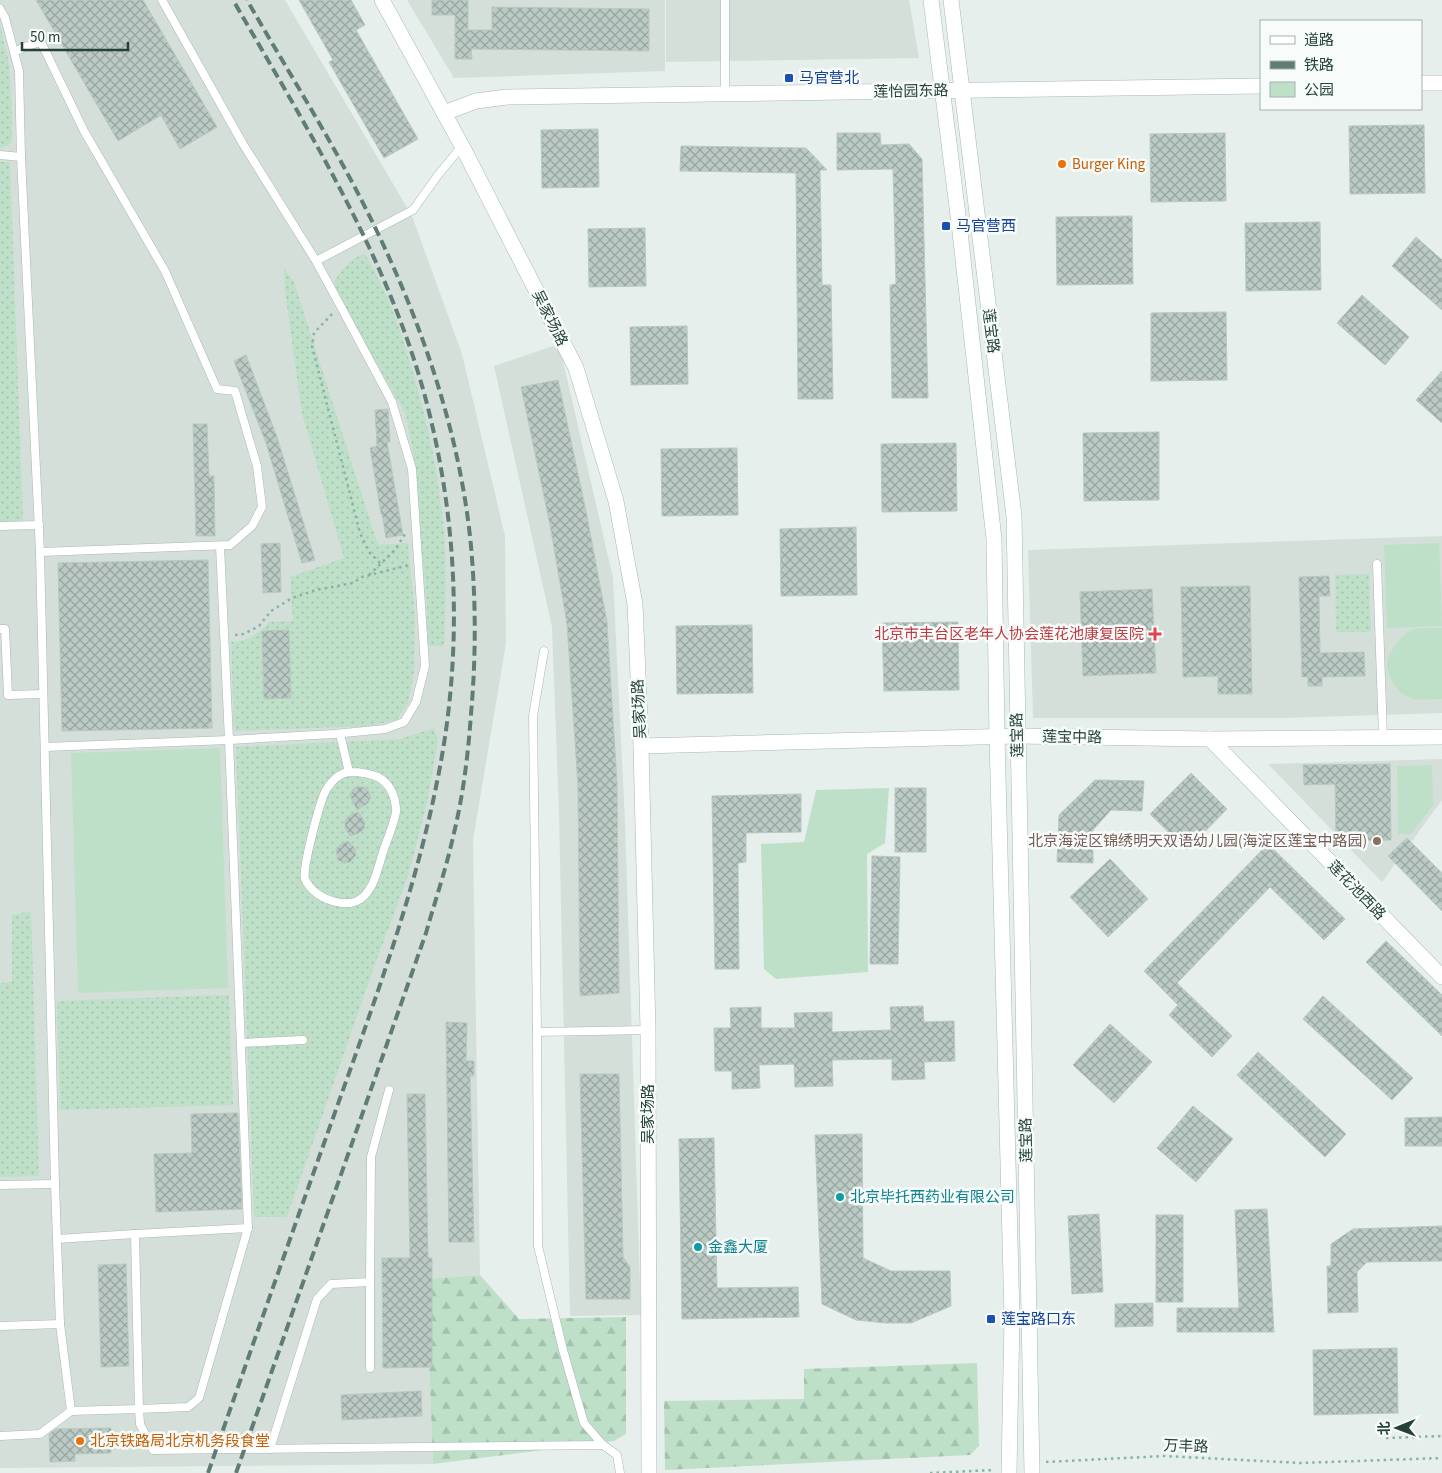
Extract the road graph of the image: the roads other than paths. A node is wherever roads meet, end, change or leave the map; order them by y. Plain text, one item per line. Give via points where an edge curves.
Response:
1 (162, 0) edge
2 (382, 0) edge
3 (725, 0) edge
4 (931, 0) edge
5 (951, 0) edge
6 (0, 9) edge
7 (15, 52) junction
8 (1422, 83) edge
9 (1442, 83) edge
10 (1260, 86) edge
11 (943, 90) junction
12 (962, 90) junction
13 (725, 94) junction
14 (444, 113) junction
15 (462, 146) junction
16 (0, 155) edge
17 (20, 157) junction
18 (316, 261) junction
19 (39, 525) junction
20 (0, 526) edge
21 (220, 546) junction
22 (40, 552) junction
23 (1377, 564) dead end
24 (0, 629) edge
25 (544, 651) dead end
26 (43, 694) junction
27 (340, 734) junction
28 (1017, 736) junction
29 (997, 737) junction
30 (1384, 737) junction
31 (1442, 737) edge
32 (1210, 739) junction
33 (229, 740) junction
34 (641, 746) junction
35 (44, 747) junction
36 (349, 772) junction
37 (1442, 976) edge
38 (648, 1030) junction
39 (537, 1032) junction
40 (303, 1040) dead end
41 (241, 1043) junction
42 (389, 1090) dead end
43 (55, 1184) junction
44 (0, 1185) edge
45 (248, 1228) junction
46 (135, 1234) junction
47 (57, 1239) junction
48 (370, 1282) junction
49 (60, 1324) junction
50 (0, 1326) edge
51 (370, 1368) dead end
52 (139, 1409) junction
53 (71, 1411) junction
54 (0, 1436) edge
55 (603, 1445) junction
56 (270, 1449) junction
57 (1032, 1468) edge
58 (1009, 1471) edge
59 (620, 1473) edge
60 (649, 1473) edge

1 - 18 lane via 244,144
2 - 14 street, 吴家场路
3 - 13 lane
4 - 11 street, 莲宝路
5 - 12 street, 莲宝路
6 - 7 lane
7 - 17 lane via 19,71
7 - 21 lane via 40,42 84,131 164,271 216,390 235,391 257,466 262,507 252,526 230,546
8 - 9 street
10 - 12 street, 莲怡园东路
11 - 12 street, 莲怡园东路
11 - 13 street, 莲怡园东路
11 - 29 street, 莲宝路 via 994,539
12 - 28 street, 莲宝路 via 1014,516
13 - 14 street, 莲怡园东路 via 506,97 476,102
14 - 15 street, 吴家场路
15 - 18 lane via 413,210
15 - 34 street, 吴家场路 via 576,368 616,501 635,604
16 - 17 lane
17 - 19 lane
18 - 27 lane via 392,402 412,469 425,666 416,702 404,722 385,730
19 - 20 lane
19 - 22 lane
21 - 22 lane
21 - 33 lane
22 - 26 lane
23 - 30 lane
24 - 26 lane via 5,628 8,695
25 - 39 lane via 533,716
26 - 35 lane
27 - 33 lane
27 - 36 lane
28 - 29 street, 莲宝中路
28 - 32 street, 莲宝中路
28 - 57 street, 莲宝路
29 - 34 street, 莲宝中路
29 - 58 street, 莲宝路 via 1012,1317
30 - 31 street, 莲宝中路
30 - 32 street, 莲宝中路
32 - 37 street, 莲花池西路
33 - 35 lane
33 - 41 lane
34 - 38 street, 吴家场路
35 - 43 lane
36 - 36 lane via 365,772 382,778 393,793 397,810 372,887 357,901 340,902 313,891 305,878 305,871 325,791 342,773
38 - 39 lane
38 - 60 street, 吴家场路
39 - 55 lane via 538,1246 584,1423
40 - 41 lane
41 - 45 lane
42 - 48 lane via 371,1157
43 - 44 lane
43 - 47 lane
45 - 46 lane
45 - 52 lane via 199,1398 188,1407
46 - 47 lane
46 - 52 lane
47 - 49 lane
48 - 51 lane
48 - 56 lane via 331,1284 317,1299
49 - 50 lane
49 - 53 lane
52 - 53 lane
52 - 56 lane via 140,1424 153,1450
53 - 54 lane via 40,1434
55 - 56 lane
55 - 59 lane via 617,1455

